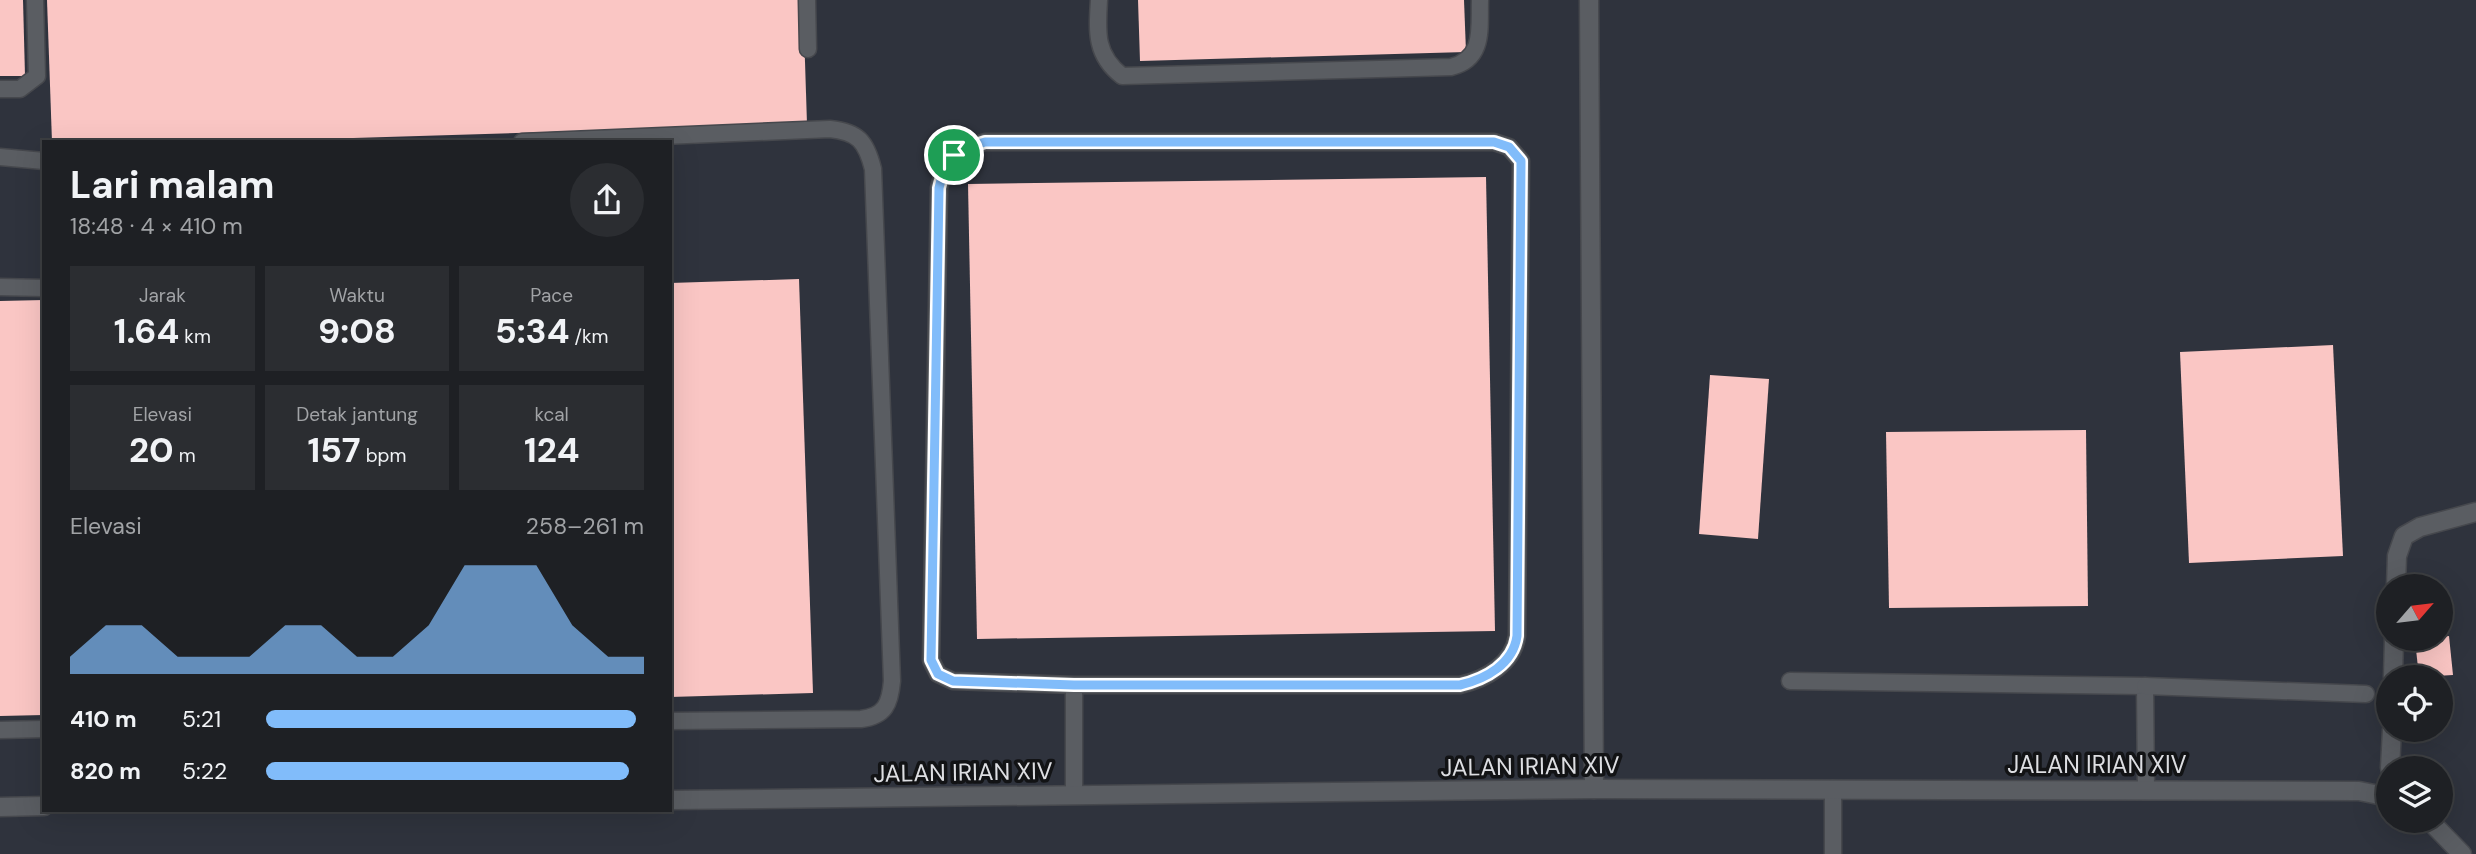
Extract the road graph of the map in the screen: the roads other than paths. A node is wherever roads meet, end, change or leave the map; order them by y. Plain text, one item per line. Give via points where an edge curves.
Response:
1 (35, 0) edge
2 (807, 0) edge
3 (1099, 0) edge
4 (1480, 0) edge
5 (1589, 0) edge
6 (808, 49) dead end
7 (0, 89) edge
8 (569, 140) edge
9 (0, 157) edge
10 (42, 161) edge
11 (0, 288) edge
12 (42, 288) edge
13 (2476, 512) edge
14 (2396, 574) edge
15 (1790, 681) dead end
16 (1074, 685) junction
17 (2145, 686) junction
18 (2365, 694) dead end
19 (672, 721) edge
20 (42, 729) edge
21 (0, 730) edge
22 (1594, 789) junction
23 (1833, 789) junction
24 (2146, 789) junction
25 (1074, 795) junction
26 (2376, 795) edge
27 (672, 800) edge
28 (42, 806) edge
29 (0, 807) edge
30 (2442, 833) edge
31 (1833, 854) edge
32 (2462, 854) edge

1 - 7 lane via 37,76 20,89
2 - 6 lane
3 - 4 lane via 1097,39 1102,55 1122,76 1461,65 1479,42
5 - 22 street
8 - 19 lane via 830,129 850,132 860,140 873,169 892,681 888,703 875,717 861,719
9 - 10 lane
11 - 12 lane
13 - 14 street via 2404,536
15 - 17 lane
16 - 16 lane via 953,681 938,674 931,660 939,188 948,162 961,149 985,142 1494,142 1509,147 1521,161 1517,636 1508,659 1485,676 1460,685
16 - 25 lane
17 - 18 lane
17 - 24 lane
20 - 21 lane
22 - 23 street, JALAN IRIAN XIV
22 - 25 street, JALAN IRIAN XIV
23 - 24 street, JALAN IRIAN XIV
23 - 31 lane
24 - 26 street, JALAN IRIAN XIV
25 - 27 street, JALAN IRIAN XIV
28 - 29 street
30 - 32 street

